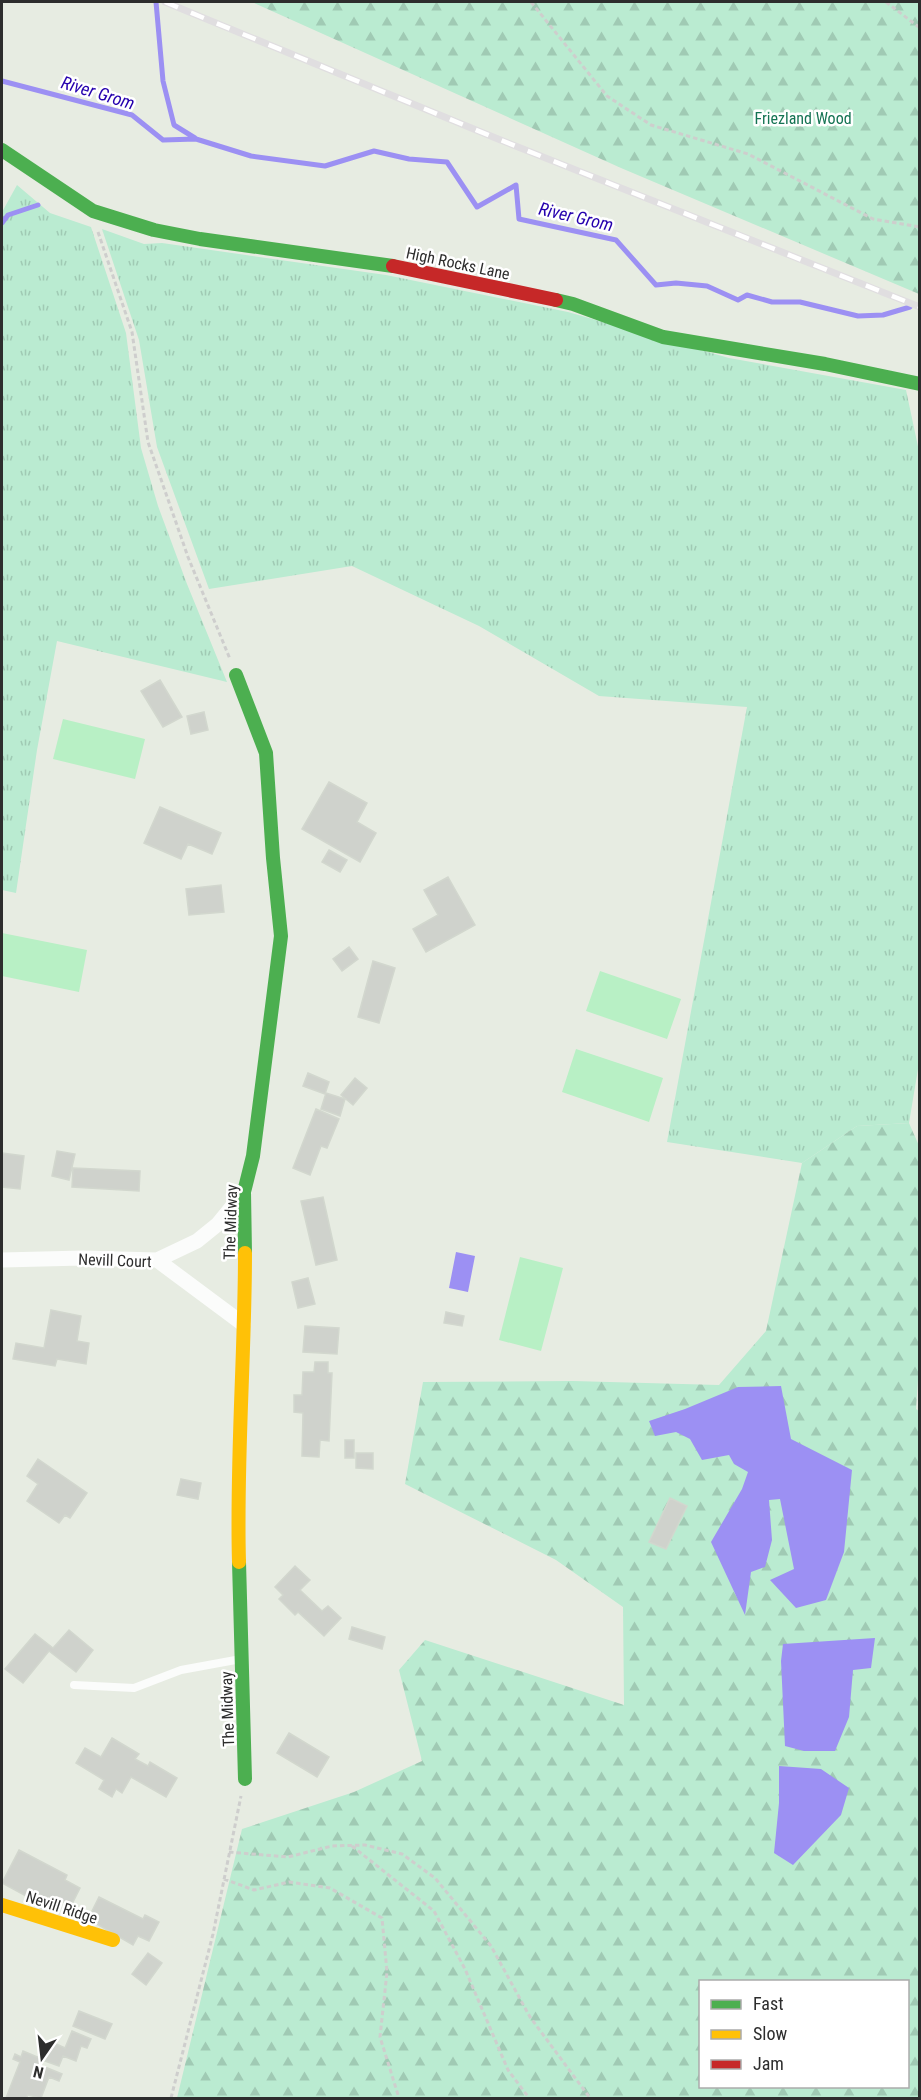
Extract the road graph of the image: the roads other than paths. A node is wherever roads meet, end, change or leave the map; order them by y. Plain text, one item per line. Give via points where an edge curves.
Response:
1 (2, 150) edge
2 (920, 384) edge
3 (236, 675) road end
4 (244, 1192) junction
5 (2, 1260) edge
6 (158, 1260) junction
7 (243, 1324) junction
8 (242, 1658) junction
9 (74, 1685) dead end
10 (245, 1779) road end
11 (2, 1905) edge
12 (113, 1940) dead end

1 - 2 street, High Rocks Lane via 93,211 166,232 411,270 573,304 663,337
3 - 4 street, The Midway via 266,753 281,936 253,1156
4 - 6 street via 218,1224 197,1241
4 - 7 street, The Midway
5 - 6 street, Nevill Court
6 - 7 street, Nevill Court
7 - 8 street, The Midway via 238,1524
8 - 9 lane via 181,1670 134,1688
8 - 10 street, The Midway
11 - 12 street, Nevill Ridge

